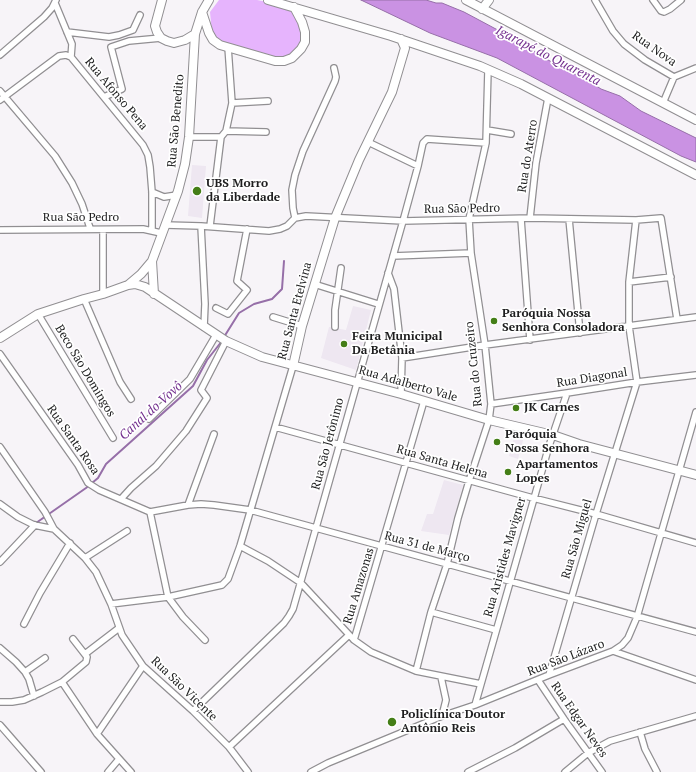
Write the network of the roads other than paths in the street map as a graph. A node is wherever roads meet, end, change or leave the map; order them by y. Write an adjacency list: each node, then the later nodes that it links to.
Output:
1 (162, 0): 16 (street)
2 (268, 0): 10 (street)
3 (466, 0): 11 (street)
4 (489, 0): 11 (street)
5 (595, 0): 24 (street, Rua Nova)
6 (653, 0): 7 (street)
7 (681, 0)
8 (55, 2): 14 (street); 19 (street)
9 (208, 2): 12 (street, Rua São Benedito)
10 (294, 7): 17 (street); 18 (street)
11 (482, 9): 32 (street)
12 (202, 12): 15 (street, Rua São Benedito); 18 (street)
13 (140, 15): 14 (street)
14 (67, 32): 20 (street)
15 (195, 34): 16 (street); 38 (street, Rua São Benedito)
16 (161, 38): 27 (street)
17 (400, 39): 23 (street); 40 (street, Rua Santa Etelvina)
18 (228, 47): 31 (street)
19 (0, 55)
20 (71, 57): 26 (street, Rua Afonso Pena); 27 (street, Rua Afonso Pena)
21 (334, 68): 46 (street)
22 (696, 68): 24 (street, Rua Nova)
23 (488, 70): 28 (street); 34 (street, Rua do Cruzeiro)
24 (674, 77): 32 (street)
25 (0, 91): 26 (street)
26 (5, 96): 29 (street, Rua Afonso Pena); 57 (street)
27 (104, 97): 44 (street, Rua Afonso Pena)
28 (548, 98): 43 (street); 48 (street, Rua do Aterro)
29 (0, 100)
30 (268, 102): 31 (street)
31 (232, 103): 35 (street)
32 (663, 103): 33 (street)
33 (696, 120)
34 (488, 130): 37 (street); 41 (street, Rua do Cruzeiro)
35 (226, 131): 36 (street); 39 (street)
36 (266, 132)
37 (511, 134)
38 (189, 137): 39 (street); 45 (street, Rua São Benedito)
39 (221, 137): 56 (street)
40 (368, 142): 42 (street); 47 (street, Rua Santa Etelvina)
41 (486, 143): 42 (street, Rua São Jerônimo); 49 (street, Rua do Cruzeiro)
42 (418, 166): 53 (street, Rua São Jerônimo)
43 (696, 175)
44 (152, 192): 45 (street); 61 (street, Rua Afonso Pena)
45 (177, 195): 54 (street, Rua São Benedito)
46 (295, 218): 47 (street, Rua São Pedro); 58 (street)
47 (335, 218): 53 (street, Rua São Pedro); 70 (street, Rua Santa Etelvina)
48 (530, 218): 50 (street, Rua São Pedro); 51 (street, Rua São Pedro)
49 (469, 219): 50 (street, Rua São Pedro); 53 (street, Rua São Pedro); 63 (street, Rua do Cruzeiro)
50 (521, 219): 89 (street)
51 (569, 219): 52 (street, Rua São Pedro); 86 (street)
52 (636, 220): 68 (street, Rua São Pedro); 69 (street, Rua São Miguel)
53 (403, 221): 64 (street, Rua São Jerônimo)
54 (165, 225): 55 (street); 62 (street, Rua São Benedito)
55 (201, 226): 56 (street); 84 (street)
56 (210, 226): 58 (street)
57 (90, 228): 59 (street, Rua São Pedro); 60 (street, Rua São Pedro)
58 (247, 229): 77 (street)
59 (0, 230)
60 (103, 230): 61 (street, Rua São Pedro); 73 (street)
61 (152, 230): 62 (street, Rua São Pedro)
62 (162, 234): 65 (street, Rua São Benedito)
63 (471, 252): 64 (street); 90 (street, Rua do Cruzeiro)
64 (393, 256): 67 (street, Rua São Jerônimo)
65 (152, 261): 71 (street, Rua São Benedito); 74 (street, Rua São Benedito)
66 (341, 268): 72 (street)
67 (388, 273): 76 (street, Rua São Jerônimo); 92 (street)
68 (671, 277): 69 (street); 81 (street, Rua São Pedro)
69 (629, 282): 83 (street, Rua São Miguel)
70 (314, 284): 72 (street); 82 (street, Rua Santa Etelvina)
71 (128, 285): 73 (street, Rua São Benedito); 74 (street, Rua Adalberto Vale)
72 (337, 292): 76 (street); 85 (street)
73 (103, 294): 75 (street, Rua São Benedito)
74 (154, 294): 84 (street, Rua Adalberto Vale)
75 (84, 299): 78 (street, Rua São Benedito); 99 (street)
76 (378, 304): 95 (street, Rua São Jerônimo)
77 (216, 308)
78 (38, 314): 87 (street, Rua São Benedito); 108 (street, Beco São Domingos)
79 (273, 317): 82 (street)
80 (696, 317): 81 (street)
81 (677, 319): 83 (street)
82 (302, 326): 93 (street, Rua Santa Etelvina)
83 (629, 326): 86 (street); 96 (street, Rua São Miguel)
84 (204, 327): 88 (street, Rua Adalberto Vale)
85 (335, 327)
86 (580, 333): 89 (street)
87 (0, 338)
88 (222, 338): 93 (street, Rua Adalberto Vale); 103 (street); 117 (street)
89 (530, 340): 90 (street)
90 (485, 345): 92 (street); 101 (street, Rua do Cruzeiro)
91 (0, 354): 117 (street, Rua Santa Rosa)
92 (402, 358): 98 (street)
93 (293, 366): 95 (street, Rua Adalberto Vale); 105 (street, Rua Santa Etelvina)
94 (696, 375): 96 (street, Rua Diagonal)
95 (357, 382): 98 (street, Rua Adalberto Vale); 109 (street, Rua São Jerônimo)
96 (637, 382): 97 (street, Rua Diagonal); 111 (street, Rua São Miguel)
97 (566, 393): 101 (street, Rua Diagonal); 107 (street, Rua Aristides Mavigner)
98 (401, 394): 100 (street, Rua Adalberto Vale)
99 (131, 399)
100 (424, 401): 104 (street, Rua Adalberto Vale); 112 (street, Rua Amazonas)
101 (491, 404): 104 (street, Rua do Cruzeiro)
102 (696, 412): 113 (street, Rua São Lázaro)
103 (149, 419)
104 (489, 420): 107 (street, Rua Adalberto Vale); 115 (street, Rua do Cruzeiro)
105 (275, 427): 109 (street, Rua Santa Helena); 120 (street, Rua Santa Etelvina)
106 (214, 434): 119 (street)
107 (553, 435): 111 (street, Rua Adalberto Vale); 116 (street, Rua Aristides Mavigner)
108 (113, 438)
109 (340, 446): 112 (street, Rua Santa Helena); 124 (street, Rua São Jerônimo)
110 (0, 447): 125 (street)
111 (614, 453): 113 (street, Rua Adalberto Vale); 122 (street, Rua São Miguel)
112 (405, 463): 115 (street, Rua Santa Helena); 131 (street, Rua Amazonas)
113 (680, 471): 114 (street, Rua Adalberto Vale); 127 (street, Rua São Lázaro)
114 (696, 475)
115 (469, 481): 116 (street, Rua Santa Helena); 134 (street, Rua do Cruzeiro)
116 (533, 498): 122 (street, Rua Santa Helena); 135 (street, Rua Aristides Mavigner)
117 (121, 499): 121 (street, Rua Santa Rosa)
118 (0, 504): 123 (street, Rua São Vicente)
119 (188, 505): 120 (street, Rua 31 de Março); 121 (street, Rua 31 de Março)
120 (250, 510): 124 (street, Rua 31 de Março); 130 (street, Rua Santa Etelvina)
121 (150, 512): 137 (street)
122 (596, 514): 127 (street, Rua Santa Helena); 138 (street, Rua São Miguel)
123 (34, 525): 125 (street, Rua São Vicente); 133 (street)
124 (316, 528): 131 (street, Rua 31 de Março); 136 (street, Rua São Jerônimo)
125 (54, 529): 128 (street, Rua São Vicente)
126 (127, 531): 132 (street)
127 (661, 533): 129 (street, Rua Santa Helena); 141 (street, Rua São Lázaro)
128 (70, 543): 132 (street, Rua São Vicente); 142 (street)
129 (696, 543)
130 (240, 546): 136 (street); 137 (street, Rua Santa Etelvina)
131 (382, 547): 134 (street, Rua 31 de Março); 149 (street, Rua Amazonas)
132 (85, 558): 139 (street, Rua São Vicente)
133 (0, 562)
134 (447, 564): 135 (street, Rua 31 de Março); 140 (street, Rua do Cruzeiro)
135 (510, 581): 138 (street, Rua 31 de Março); 144 (street, Rua Aristides Mavigner)
136 (301, 583): 146 (street); 166 (street, Rua São Jerônimo)
137 (168, 598): 139 (street); 148 (street)
138 (572, 598): 141 (street, Rua 31 de Março); 157 (street, Rua São Miguel)
139 (111, 604): 143 (street, Rua São Vicente)
140 (432, 612): 144 (street); 155 (street, Rua do Cruzeiro)
141 (637, 617): 145 (street, Rua 31 de Março); 151 (street, Rua São Lázaro)
142 (24, 624)
143 (119, 628): 152 (street); 154 (street, Rua São Vicente)
144 (496, 630): 162 (street, Rua Aristides Mavigner)
145 (696, 632)
146 (349, 635): 149 (street); 173 (street, Rua Amazonas)
147 (73, 639): 152 (street)
148 (205, 640)
149 (354, 640): 155 (street)
150 (0, 648): 156 (street)
151 (613, 651): 157 (street, Rua São Lázaro); 160 (street)
152 (85, 654): 161 (street)
153 (44, 658): 156 (street)
154 (143, 666): 166 (street, Rua São Vicente); 172 (street)
155 (416, 671): 158 (street)
156 (25, 672): 163 (street)
157 (549, 675): 159 (street, Rua São Lázaro)
158 (441, 677): 162 (street); 167 (street)
159 (538, 680): 165 (street, Rua São Lázaro); 169 (street, Rua Edgar Neves)
160 (696, 680)
161 (62, 682): 163 (street); 172 (street)
162 (481, 684): 165 (street, Rua Aristides Mavigner)
163 (34, 696): 164 (street)
164 (0, 702)
165 (475, 705): 167 (street, Rua São Lázaro)
166 (193, 711): 173 (street, Rua São Vicente)
167 (442, 716): 180 (street, Rua São Lázaro)
168 (696, 716): 171 (street)
169 (564, 719): 174 (street, Rua Edgar Neves); 181 (street)
170 (0, 725): 176 (street)
171 (640, 732): 174 (street); 184 (street)
172 (97, 734): 175 (street)
173 (229, 747): 179 (street, Rua São Vicente)
174 (588, 753): 182 (street); 183 (street, Rua Edgar Neves)
175 (119, 759): 177 (street); 178 (street)
176 (41, 772)
177 (108, 772)
178 (131, 772)
179 (248, 772)
180 (311, 772)
181 (468, 772)
182 (565, 772)
183 (602, 772)
184 (657, 772)

